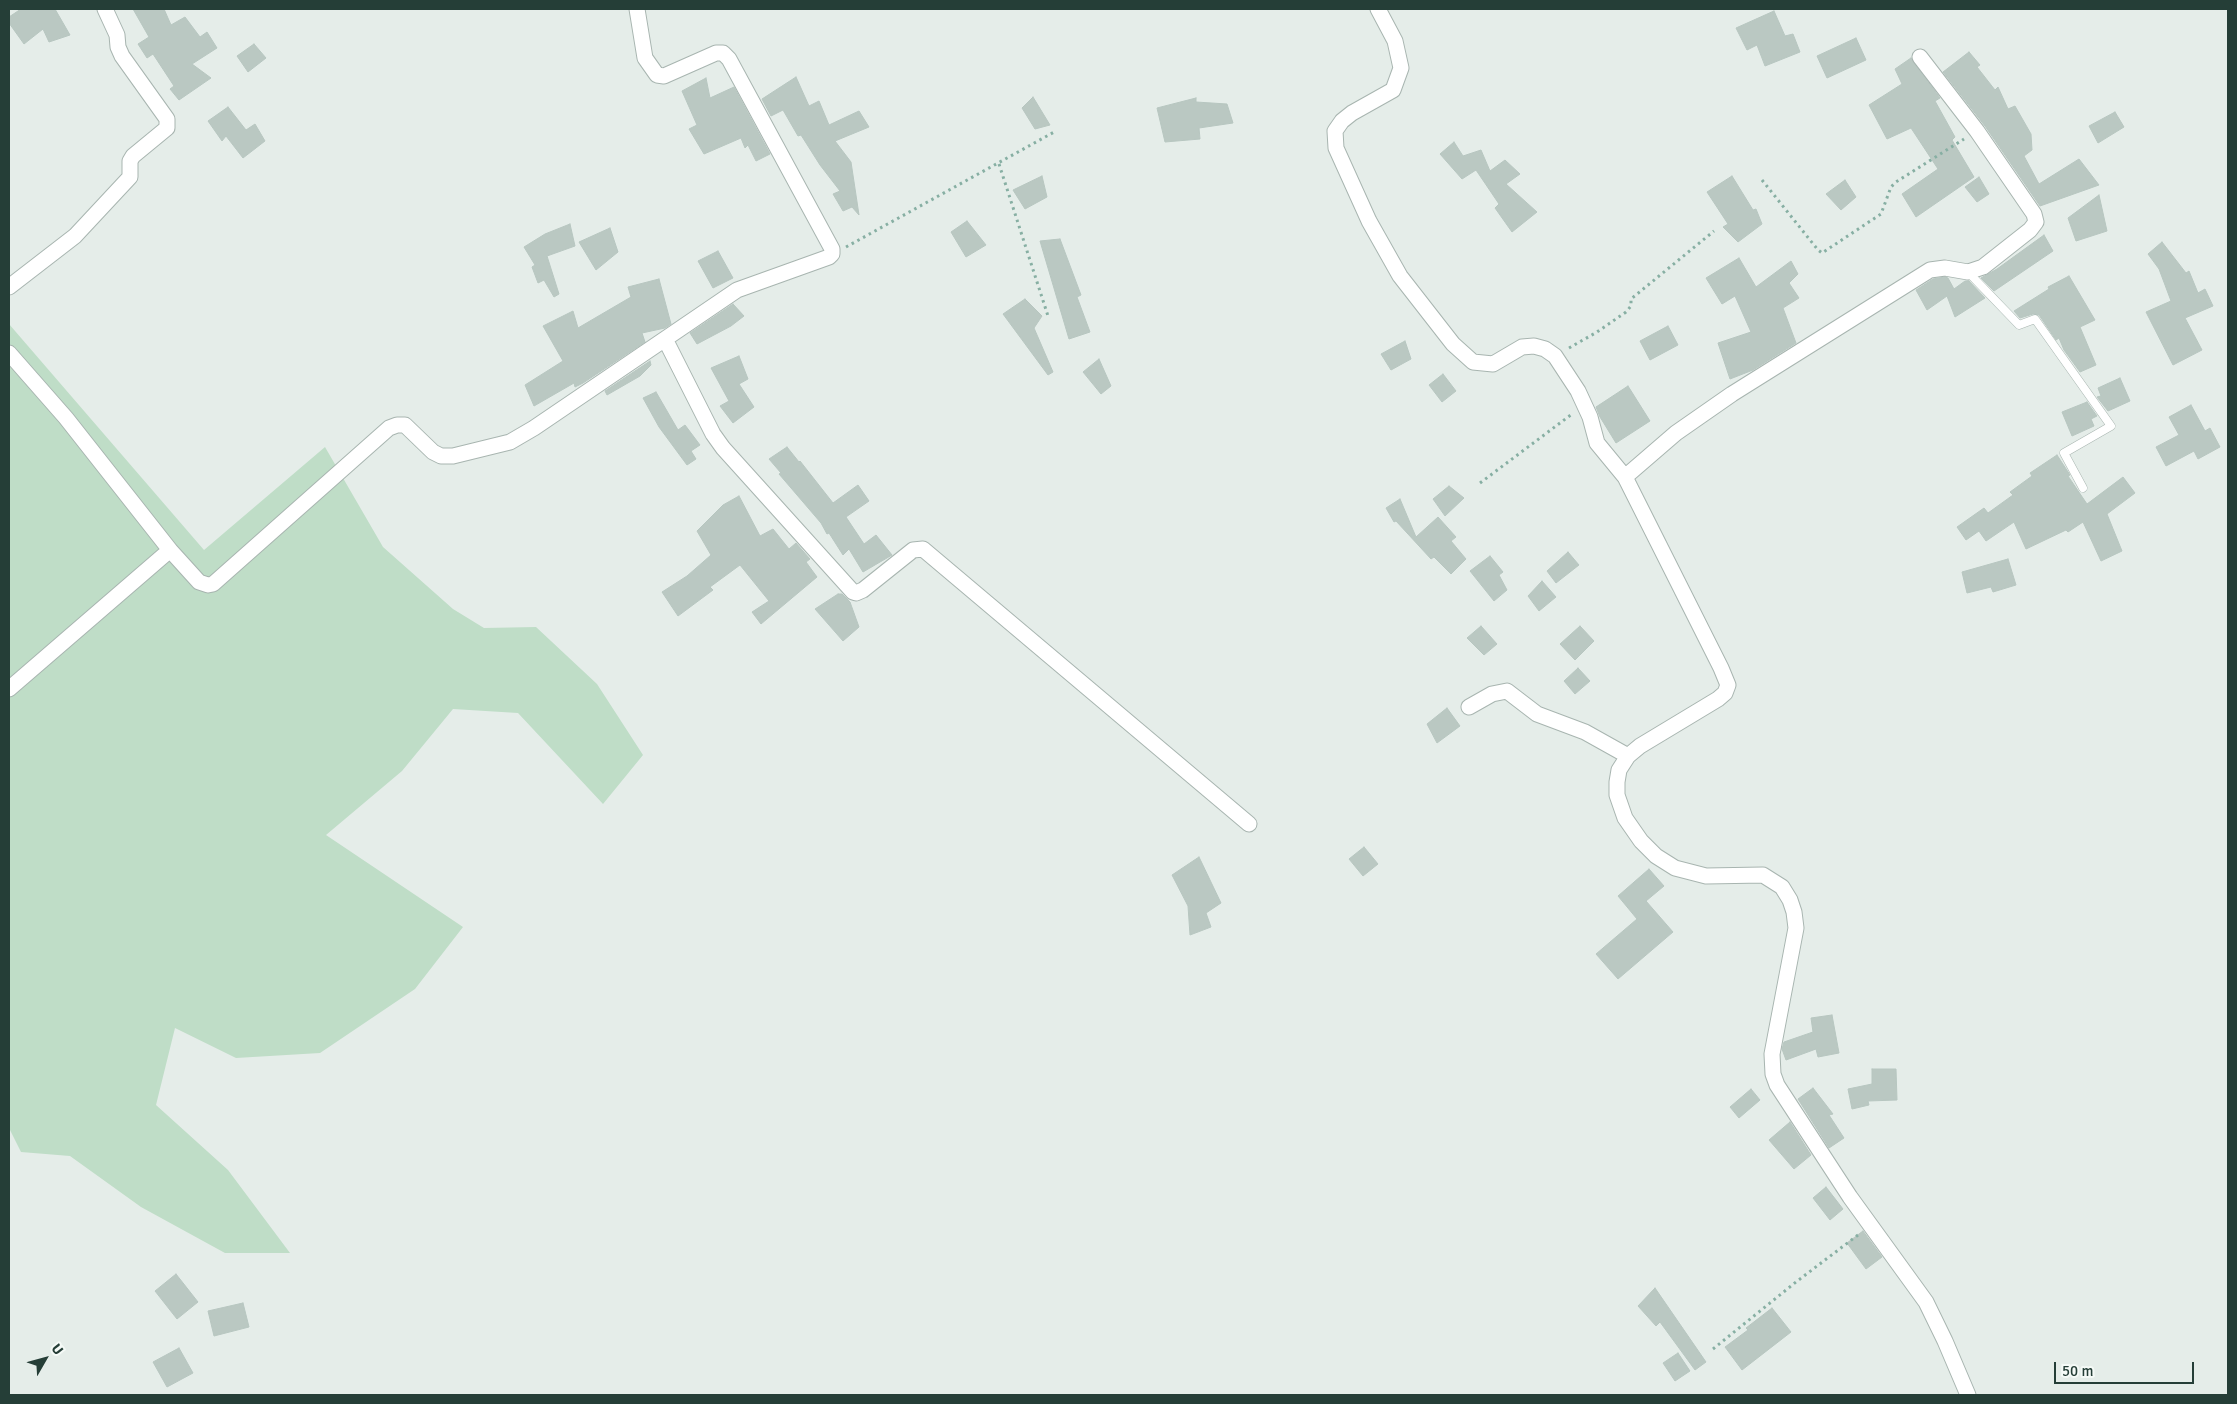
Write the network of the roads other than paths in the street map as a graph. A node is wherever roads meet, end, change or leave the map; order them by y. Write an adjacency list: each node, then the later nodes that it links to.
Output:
1 (105, 9): 6 (street)
2 (637, 9): 7 (street)
3 (1378, 9): 9 (street)
4 (1920, 57): 5 (street)
5 (1968, 272): 9 (street); 10 (lane)
6 (9, 287)
7 (665, 339): 11 (street); 15 (street)
8 (9, 353): 11 (street)
9 (1625, 477): 14 (street)
10 (2083, 488)
11 (170, 550): 12 (street)
12 (9, 689)
13 (1469, 707): 14 (street)
14 (1628, 756): 16 (street)
15 (1249, 824)
16 (1968, 1395)

